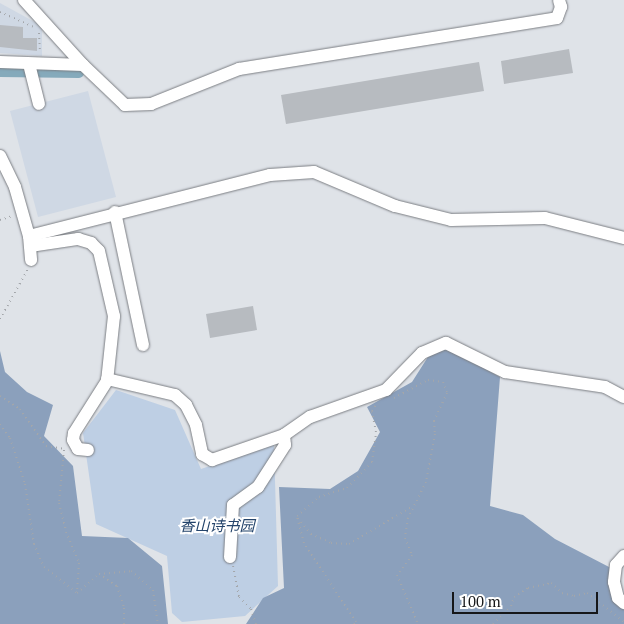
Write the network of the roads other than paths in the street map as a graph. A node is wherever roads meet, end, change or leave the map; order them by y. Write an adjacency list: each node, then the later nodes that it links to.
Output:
1 (24, 0): 4 (street)
2 (559, 0): 4 (street)
3 (0, 62): 5 (street)
4 (84, 65): 5 (street)
5 (30, 70): 6 (street)
6 (39, 104)
7 (0, 156): 10 (street)
8 (115, 212): 9 (street); 10 (street); 12 (street)
9 (624, 238)
10 (29, 241): 11 (street); 13 (street)
11 (31, 260)
12 (143, 345)
13 (108, 379): 15 (street); 16 (street)
14 (624, 397): 15 (street)
15 (284, 435): 18 (street)
16 (88, 450)
17 (624, 556): 19 (street)
18 (230, 557)
19 (624, 603)

